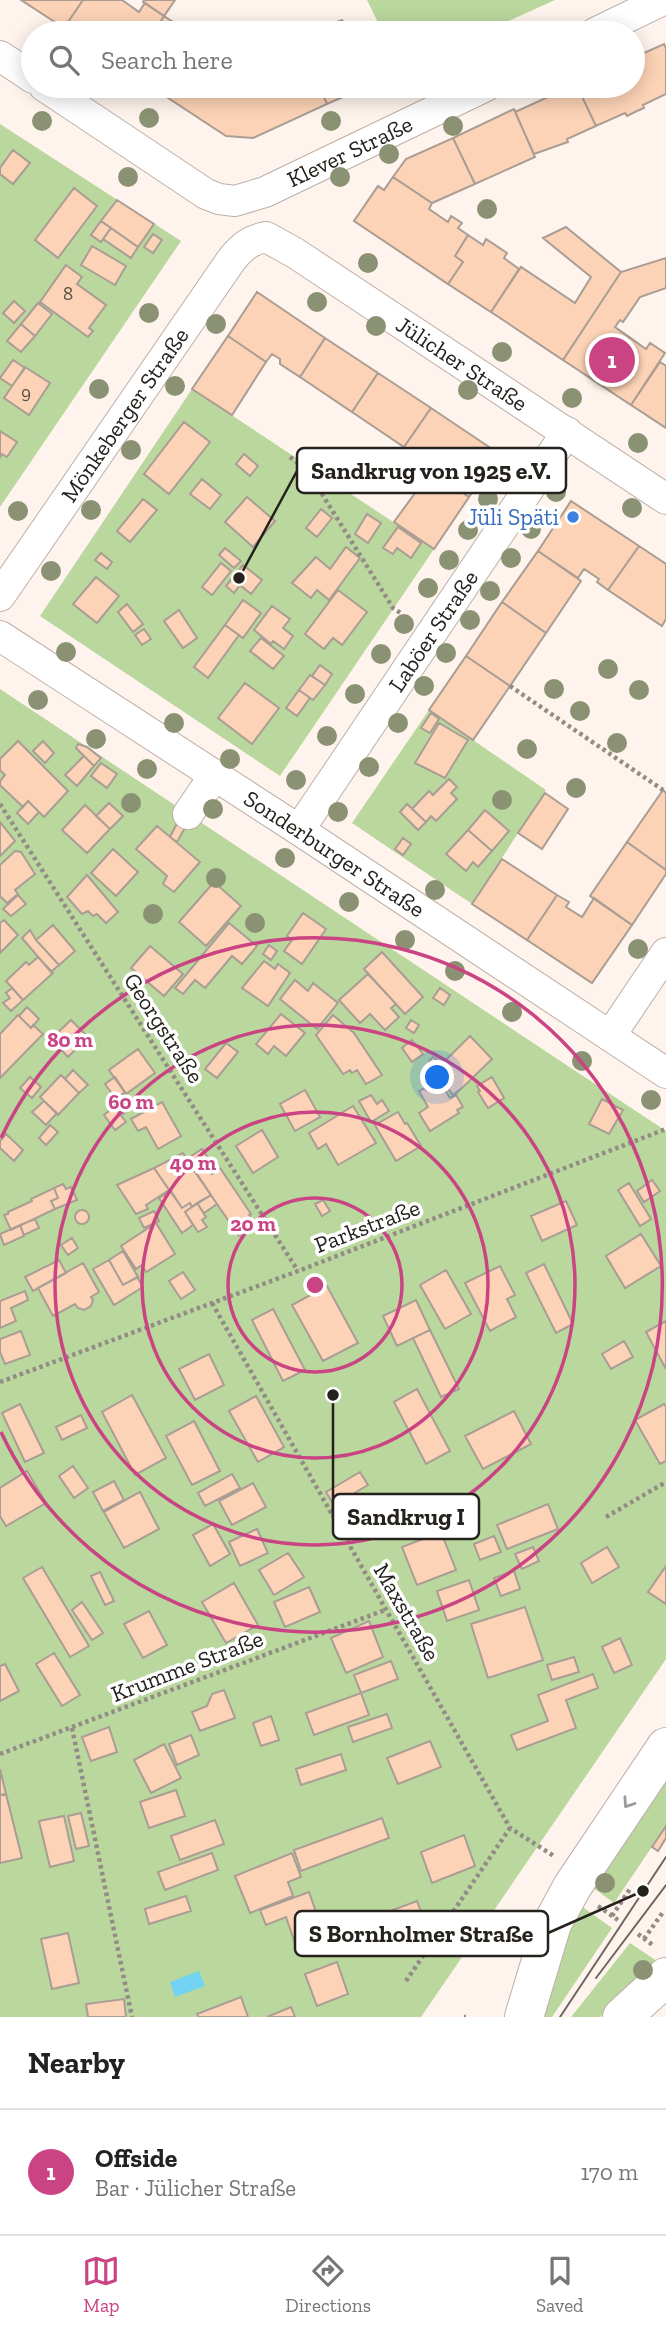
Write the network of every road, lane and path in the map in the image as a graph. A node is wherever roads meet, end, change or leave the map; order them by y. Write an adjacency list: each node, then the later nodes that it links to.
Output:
1 (663, 0): 2 (street)
2 (620, 21)
3 (0, 56): 4 (street)
4 (21, 70)
5 (62, 98): 6 (street, Klever Straße)
6 (461, 98)
7 (254, 239): 8 (street, Jülicher Straße); 11 (street, Mönkeberger Straße)
8 (567, 432): 10 (street, Jülicher Straße); 19 (street, Laböer Straße)
9 (290, 457): 12 (path)
10 (666, 499)
11 (0, 596)
12 (402, 614)
13 (0, 636): 15 (street, Sonderburger Straße)
14 (510, 686): 16 (path)
15 (214, 776): 18 (street); 19 (street, Sonderburger Straße)
16 (663, 790)
17 (0, 804): 24 (path, Georgstraße)
18 (188, 814)
19 (299, 830): 21 (street, Sonderburger Straße)
20 (666, 953): 21 (street)
21 (610, 1036): 22 (street, Sonderburger Straße)
22 (666, 1073)
23 (666, 1129): 24 (path, Parkstraße)
24 (298, 1270): 25 (path, Parkstraße)
25 (212, 1303): 26 (path, Parkstraße); 29 (path, Maxstraße)
26 (0, 1382)
27 (666, 1482): 28 (path)
28 (606, 1517)
29 (386, 1610): 30 (path, Krumme Straße); 33 (path, Maxstraße)
30 (72, 1728): 32 (path, Krumme Straße); 41 (path)
31 (666, 1747): 42 (main road, one-way to 42)
32 (0, 1754)
33 (512, 1829): 34 (path); 40 (path)
34 (554, 1856)
35 (630, 1889): 37 (path)
36 (663, 1912): 38 (path)
37 (612, 1916)
38 (644, 1939)
39 (666, 1977): 43 (main road)
40 (407, 1981)
41 (132, 2017)
42 (524, 2017)
43 (622, 2017)

